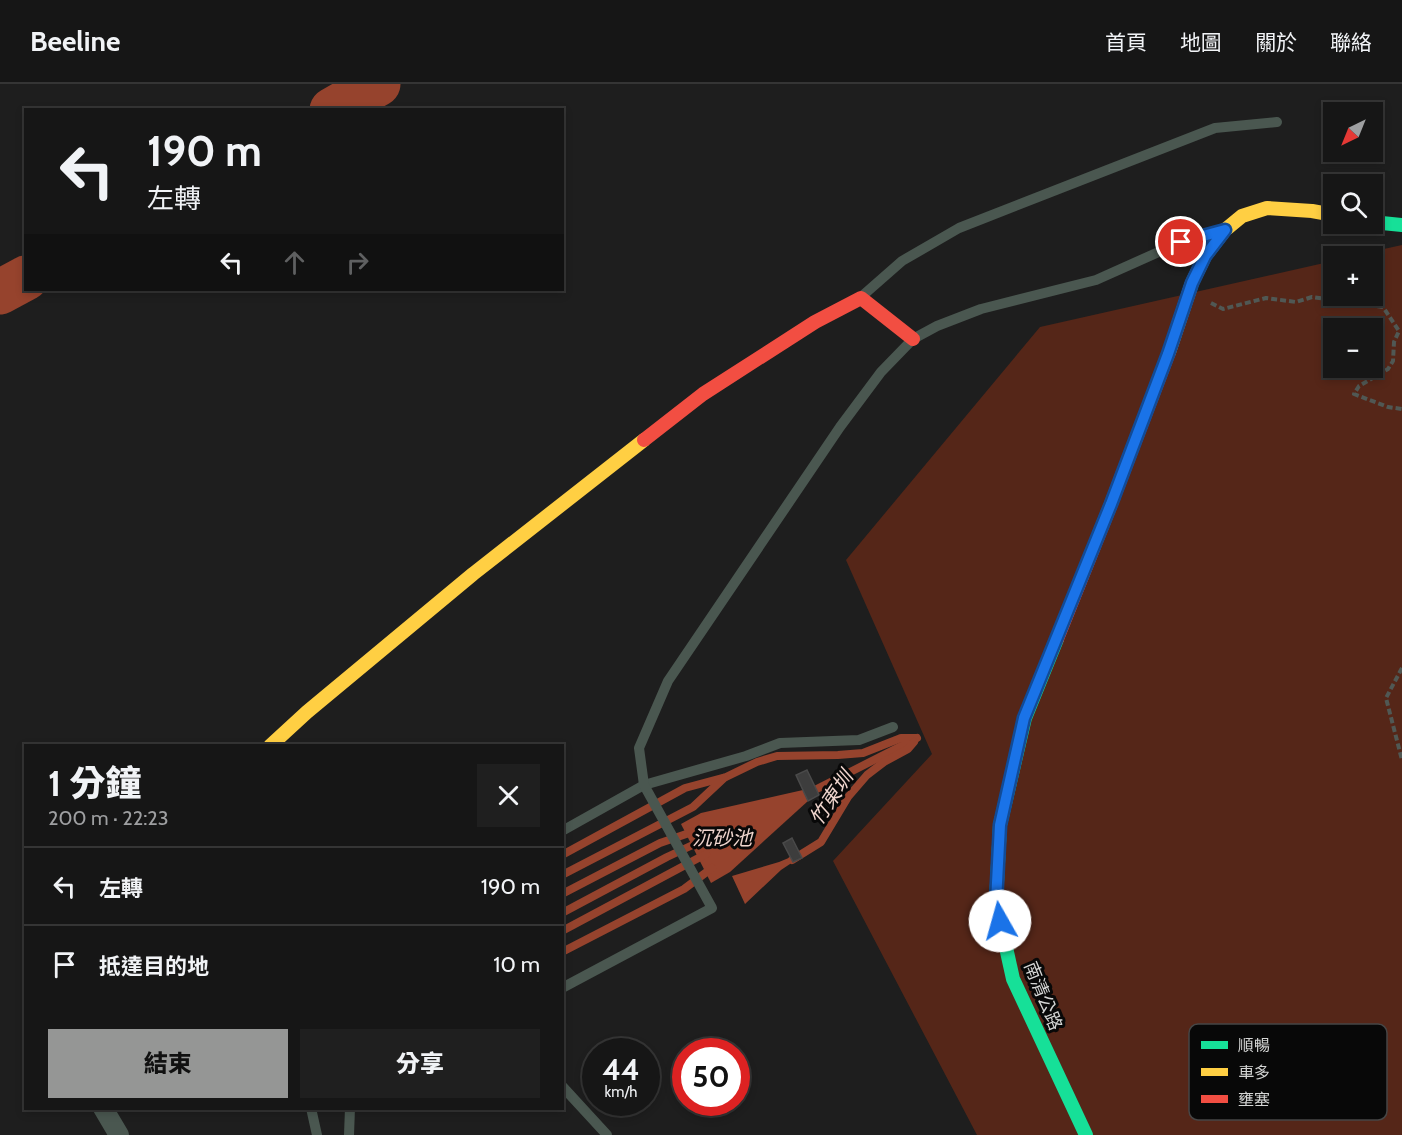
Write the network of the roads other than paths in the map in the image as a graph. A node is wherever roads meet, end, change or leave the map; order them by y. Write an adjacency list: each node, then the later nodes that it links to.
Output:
1 (1277, 122): 6 (lane)
2 (1323, 213): 5 (main road, 南清公路)
3 (1383, 223): 4 (main road)
4 (1402, 225)
5 (1225, 230): 7 (lane); 21 (main road, 南清公路)
6 (861, 298): 7 (main road); 9 (main road)
7 (913, 339): 10 (lane)
8 (892, 727): 10 (lane)
9 (272, 744)
10 (644, 785): 11 (lane); 12 (lane)
11 (564, 830)
12 (564, 987)
13 (564, 1088): 20 (lane)
14 (104, 1110): 17 (street)
15 (311, 1110): 18 (lane)
16 (350, 1110): 19 (lane)
17 (119, 1135)
18 (317, 1135)
19 (349, 1135)
20 (607, 1135)
21 (1086, 1135)

